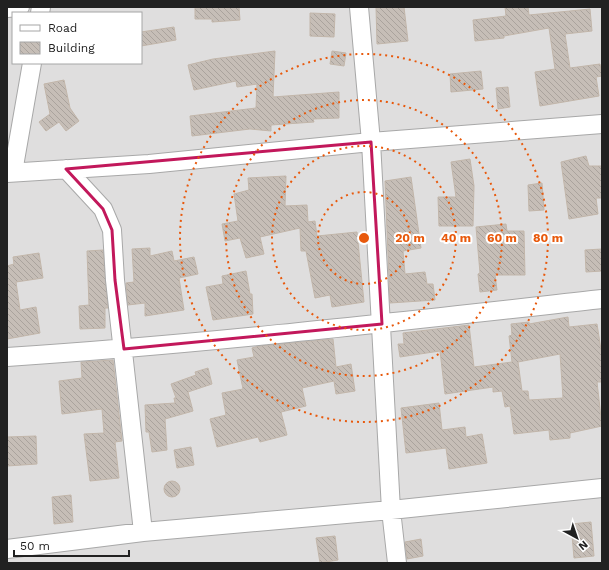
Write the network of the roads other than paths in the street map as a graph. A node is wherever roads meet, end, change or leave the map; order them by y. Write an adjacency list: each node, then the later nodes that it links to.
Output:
1 (20, 7): 3 (street)
2 (359, 7): 6 (street)
3 (7, 8)
4 (32, 64): 8 (street)
5 (602, 124): 6 (street)
6 (371, 142): 7 (street); 10 (street)
7 (66, 169): 8 (street); 11 (street)
8 (10, 173)
9 (602, 299): 10 (street)
10 (382, 324): 11 (street); 14 (street)
11 (124, 349): 12 (street); 15 (street)
12 (7, 357)
13 (602, 488): 14 (street)
14 (391, 510): 15 (street); 17 (street)
15 (143, 532): 16 (street)
16 (7, 549)
17 (397, 563)

